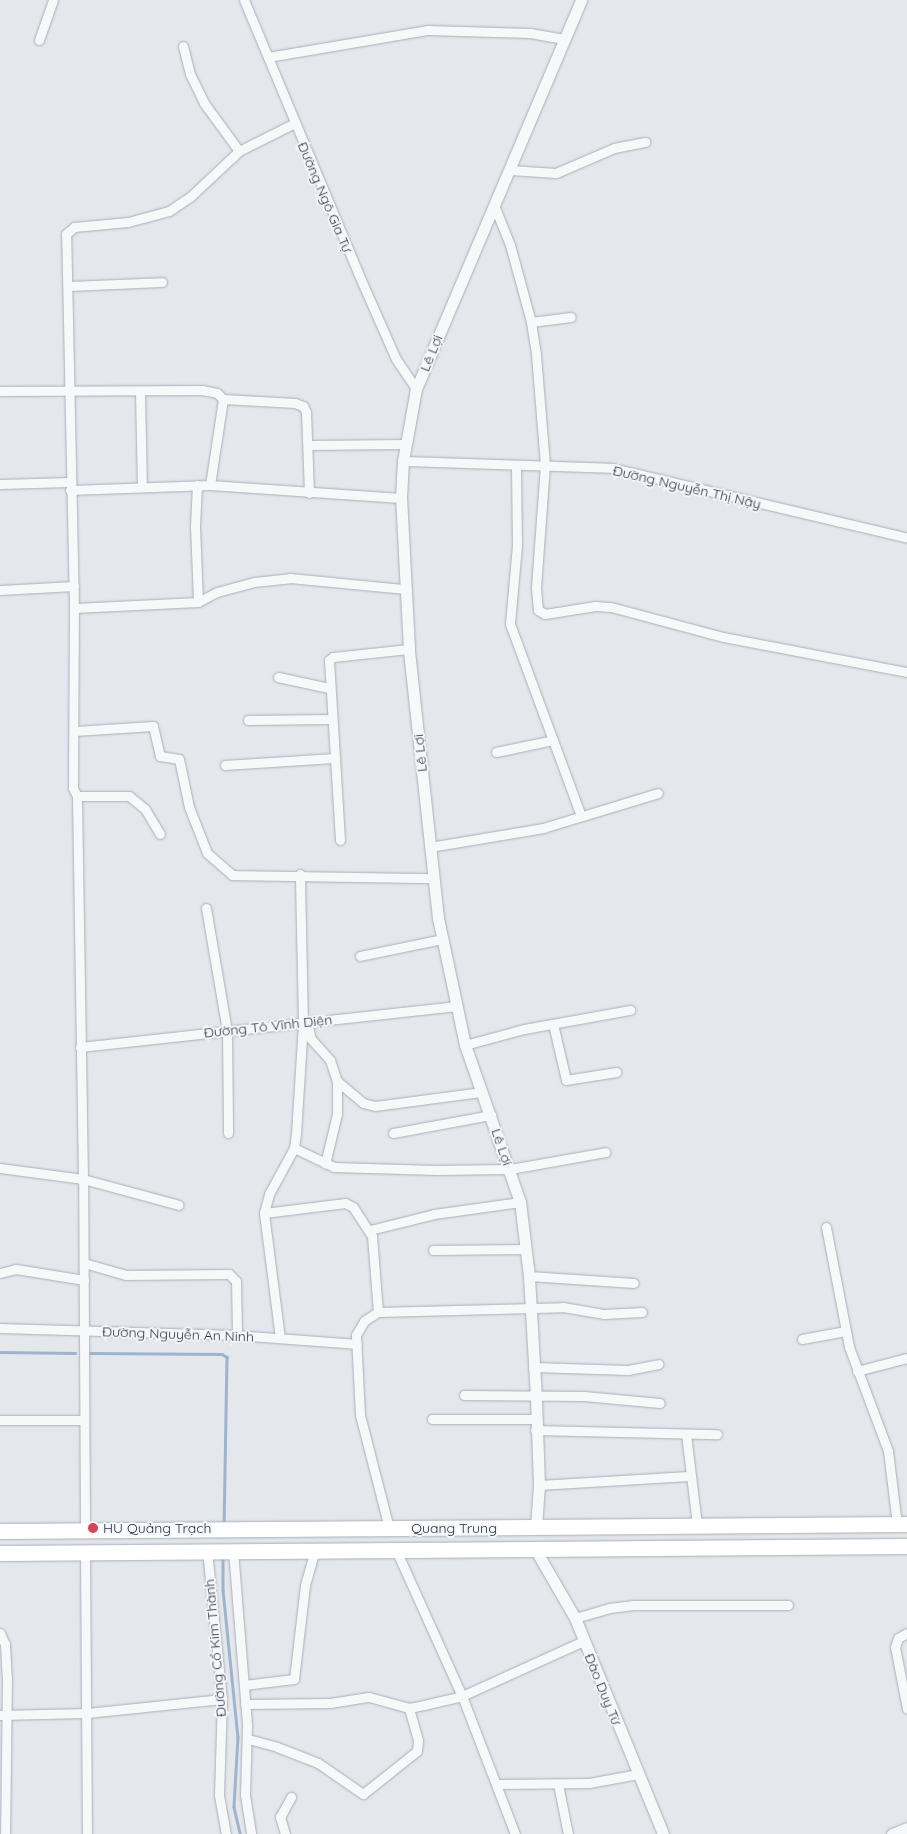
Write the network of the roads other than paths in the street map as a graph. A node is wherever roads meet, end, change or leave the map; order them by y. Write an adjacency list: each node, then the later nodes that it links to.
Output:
1 (53, 0): 5 (street)
2 (244, 0): 7 (street, Đường Ngô Gia Tự)
3 (581, 0): 4 (street, Lê Lợi)
4 (565, 39): 7 (street); 11 (street, Lê Lợi)
5 (39, 40)
6 (183, 46): 10 (street)
7 (268, 57): 8 (street, Đường Ngô Gia Tự)
8 (295, 124): 10 (street); 18 (street, Đường Ngô Gia Tự)
9 (645, 142): 11 (street)
10 (239, 151): 14 (street)
11 (510, 170): 12 (street, Lê Lợi)
12 (494, 205): 16 (street); 18 (street, Lê Lợi)
13 (162, 282): 14 (street)
14 (68, 286): 17 (street)
15 (571, 317): 16 (street)
16 (531, 322): 26 (street)
17 (70, 389): 19 (street); 20 (street); 30 (street)
18 (416, 389): 22 (street, Lê Lợi)
19 (0, 391)
20 (140, 393): 21 (street); 31 (street)
21 (223, 400): 23 (street); 29 (street)
22 (406, 444): 23 (street); 24 (street, Lê Lợi)
23 (308, 445): 32 (street)
24 (404, 461): 25 (street, Đường Nguyễn Thị Nậy); 33 (street, Lê Lợi)
25 (516, 466): 26 (street, Đường Nguyễn Thị Nậy); 47 (street)
26 (545, 466): 34 (street, Đường Nguyễn Thị Nậy); 41 (street)
27 (0, 484): 30 (street)
28 (197, 484): 29 (street); 31 (street); 38 (street)
29 (210, 484): 32 (street)
30 (70, 486): 31 (street); 35 (street)
31 (142, 486)
32 (309, 493): 33 (street)
33 (401, 498): 36 (street, Lê Lợi)
34 (907, 538)
35 (74, 586): 37 (street); 39 (street)
36 (405, 589): 38 (street); 40 (street, Lê Lợi)
37 (0, 590)
38 (198, 602): 39 (street)
39 (74, 608): 46 (street)
40 (409, 649): 43 (street); 56 (street, Lê Lợi)
41 (907, 672)
42 (278, 676): 43 (street)
43 (329, 688): 44 (street)
44 (332, 719): 45 (street); 49 (street)
45 (248, 720)
46 (75, 731): 52 (street); 57 (street)
47 (553, 740): 48 (street); 53 (street)
48 (496, 752)
49 (334, 758): 50 (street); 55 (street)
50 (225, 765)
51 (658, 793): 53 (street)
52 (77, 796): 54 (street); 68 (street)
53 (581, 816): 56 (street)
54 (160, 834)
55 (340, 840)
56 (430, 847): 58 (street, Lê Lợi)
57 (300, 874): 58 (street); 64 (street)
58 (432, 878): 60 (street, Lê Lợi)
59 (206, 908): 66 (street)
60 (442, 939): 61 (street); 62 (street, Lê Lợi)
61 (360, 956)
62 (455, 1006): 64 (street, Đường Tô Vĩnh Diện); 67 (street, Lê Lợi)
63 (630, 1010): 65 (street)
64 (305, 1022): 66 (street, Đường Tô Vĩnh Diện); 70 (street); 75 (street)
65 (553, 1024): 67 (street); 69 (street)
66 (227, 1030): 68 (street, Đường Tô Vĩnh Diện); 73 (street)
67 (465, 1044): 71 (street, Lê Lợi)
68 (80, 1047): 80 (street)
69 (616, 1072)
70 (337, 1081): 71 (street); 77 (street)
71 (482, 1092): 72 (street, Lê Lợi)
72 (490, 1115): 74 (street); 79 (street, Lê Lợi)
73 (228, 1133)
74 (393, 1133)
75 (294, 1148): 77 (street); 83 (street)
76 (606, 1152): 79 (street)
77 (325, 1164): 79 (street)
78 (0, 1168): 80 (street)
79 (510, 1169): 81 (street, Lê Lợi)
80 (83, 1178): 82 (street); 88 (street)
81 (520, 1202): 85 (street); 86 (street, Lê Lợi)
82 (179, 1205)
83 (264, 1213): 85 (street); 100 (street)
84 (826, 1227): 98 (street)
85 (370, 1230): 94 (street)
86 (526, 1249): 87 (street); 90 (street, Lê Lợi)
87 (433, 1250)
88 (84, 1263): 91 (street); 99 (street)
89 (0, 1273): 91 (street)
90 (529, 1276): 92 (street); 93 (street, Lê Lợi)
91 (84, 1280): 97 (street)
92 (634, 1283)
93 (531, 1308): 94 (street); 95 (street); 105 (street, Lê Lợi)
94 (378, 1312): 102 (street)
95 (642, 1312)
96 (0, 1328): 97 (street, Đường Nguyễn An Ninh)
97 (84, 1331): 99 (street, Đường Nguyễn An Ninh); 112 (street)
98 (845, 1331): 101 (street); 106 (street)
99 (237, 1335): 100 (street, Đường Nguyễn An Ninh)
100 (280, 1338): 102 (street, Đường Nguyễn An Ninh)
101 (802, 1339)
102 (357, 1344): 123 (street)
103 (907, 1358): 106 (street)
104 (658, 1364): 105 (street)
105 (534, 1367): 108 (street, Lê Lợi)
106 (857, 1371): 119 (street)
107 (464, 1395): 108 (street)
108 (536, 1398): 109 (street); 113 (street, Lê Lợi)
109 (660, 1403)
110 (432, 1419): 113 (street)
111 (0, 1420): 112 (street)
112 (84, 1420): 126 (street)
113 (535, 1424): 114 (street); 117 (street, Lê Lợi)
114 (686, 1434): 115 (street); 116 (street)
115 (717, 1434)
116 (689, 1476): 117 (street); 120 (street)
117 (539, 1485): 121 (street, Lê Lợi)
118 (814, 1523): 119 (highway, Quang Trung); 120 (highway, Quang Trung); 128 (highway)
119 (902, 1524)
120 (697, 1525): 121 (highway, Quang Trung)
121 (536, 1527): 123 (highway, Quang Trung); 130 (highway)
122 (199, 1528): 124 (highway, Quang Trung); 126 (highway, Quang Trung); 131 (highway)
123 (389, 1528): 125 (highway, Quang Trung)
124 (254, 1529): 125 (highway, Quang Trung); 134 (highway)
125 (316, 1529): 135 (highway)
126 (85, 1530): 127 (highway, Quang Trung); 136 (highway)
127 (0, 1531)
128 (813, 1545): 129 (highway, Quang Trung); 130 (highway, Quang Trung)
129 (907, 1546)
130 (535, 1549): 133 (highway, Quang Trung); 139 (street, Đào Duy Từ)
131 (203, 1550): 132 (highway, Quang Trung); 136 (highway, Quang Trung); 145 (street, Đường Cổ Kim Thành)
132 (233, 1550): 134 (highway, Quang Trung); 143 (street)
133 (396, 1550): 135 (highway, Quang Trung); 144 (street)
134 (254, 1551): 135 (highway, Quang Trung)
135 (315, 1551): 143 (street)
136 (85, 1552): 137 (highway, Quang Trung); 149 (street)
137 (0, 1553)
138 (788, 1605): 139 (street)
139 (575, 1618): 142 (street, Đào Duy Từ)
140 (0, 1633): 150 (street)
141 (907, 1633): 148 (street)
142 (583, 1641): 144 (street); 152 (street, Đào Duy Từ)
143 (244, 1685): 146 (street)
144 (462, 1696): 147 (street); 153 (street)
145 (222, 1699): 149 (street); 159 (street, Đường Cổ Kim Thành)
146 (245, 1704): 147 (street); 151 (street)
147 (409, 1708): 151 (street)
148 (907, 1709)
149 (87, 1713): 150 (street); 158 (street)
150 (3, 1715): 157 (street)
151 (248, 1739): 160 (street)
152 (638, 1774): 154 (street); 164 (street, Đào Duy Từ)
153 (497, 1784): 154 (street); 162 (street)
154 (558, 1784): 163 (street)
155 (291, 1797): 161 (street)
156 (907, 1828): 165 (street)
157 (5, 1834)
158 (87, 1834)
159 (226, 1834)
160 (251, 1834)
161 (285, 1834)
162 (515, 1834)
163 (568, 1834)
164 (663, 1834)
165 (892, 1834)

